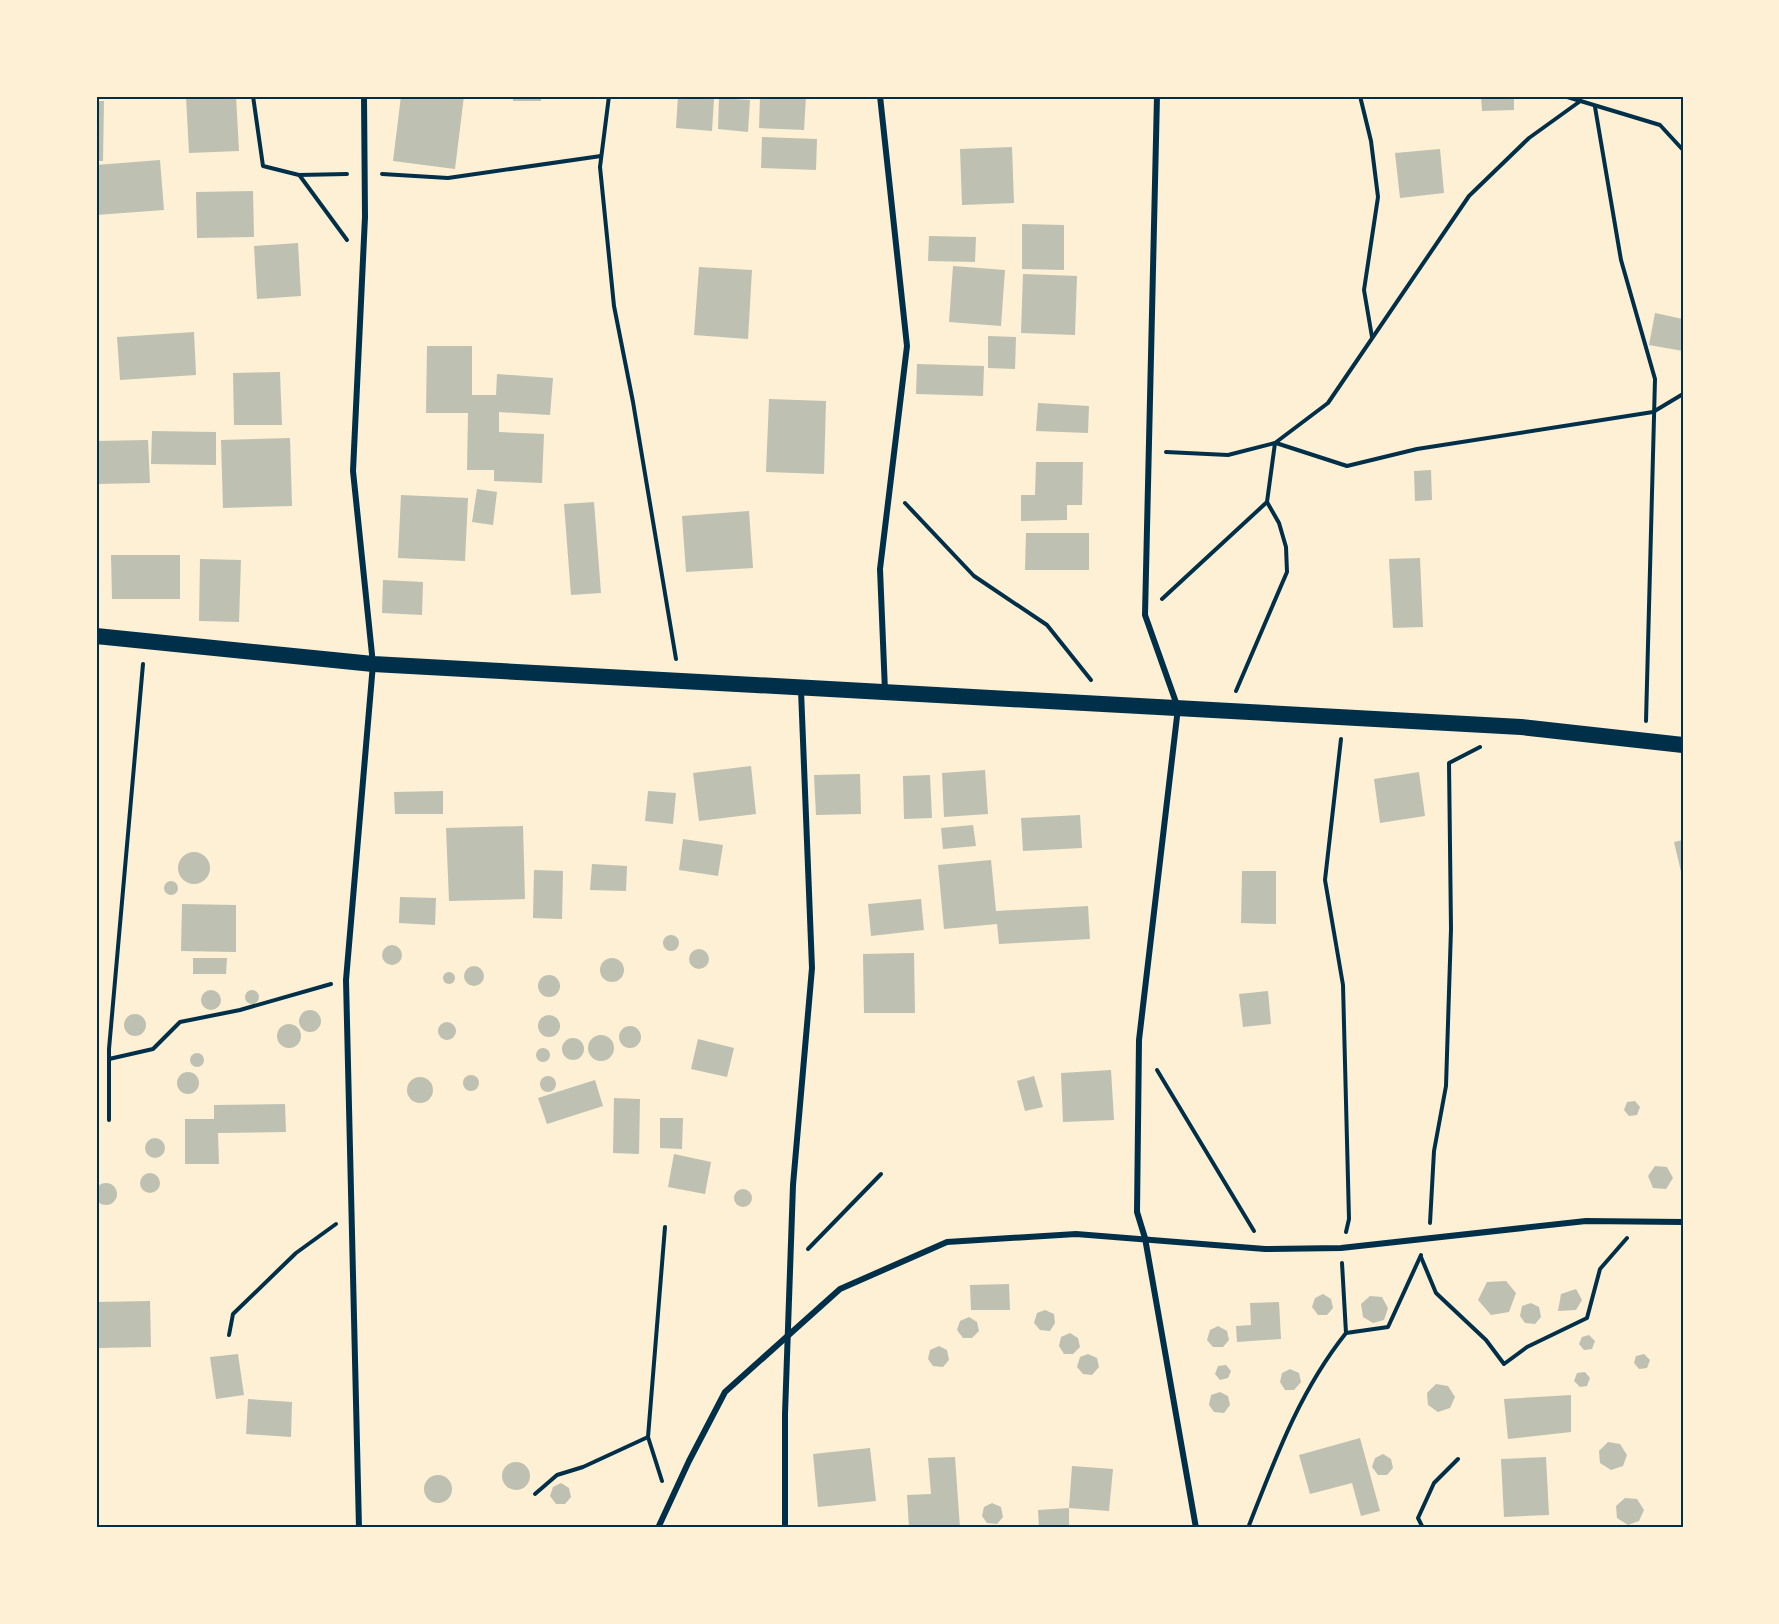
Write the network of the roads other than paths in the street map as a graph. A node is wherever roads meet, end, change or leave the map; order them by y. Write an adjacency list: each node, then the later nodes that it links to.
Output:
1 (363, 96): 5 (street)
2 (880, 96): 7 (street)
3 (1157, 96): 8 (street)
4 (96, 636): 5 (highway)
5 (373, 664): 6 (highway); 13 (street)
6 (801, 687): 7 (highway); 12 (street)
7 (885, 692): 8 (highway)
8 (1178, 708): 9 (highway); 11 (street)
9 (1683, 745)
10 (1683, 1222): 11 (street)
11 (1145, 1238): 12 (street); 16 (street)
12 (788, 1333): 14 (street); 15 (street)
13 (359, 1528)
14 (658, 1528)
15 (785, 1528)
16 (1196, 1528)

